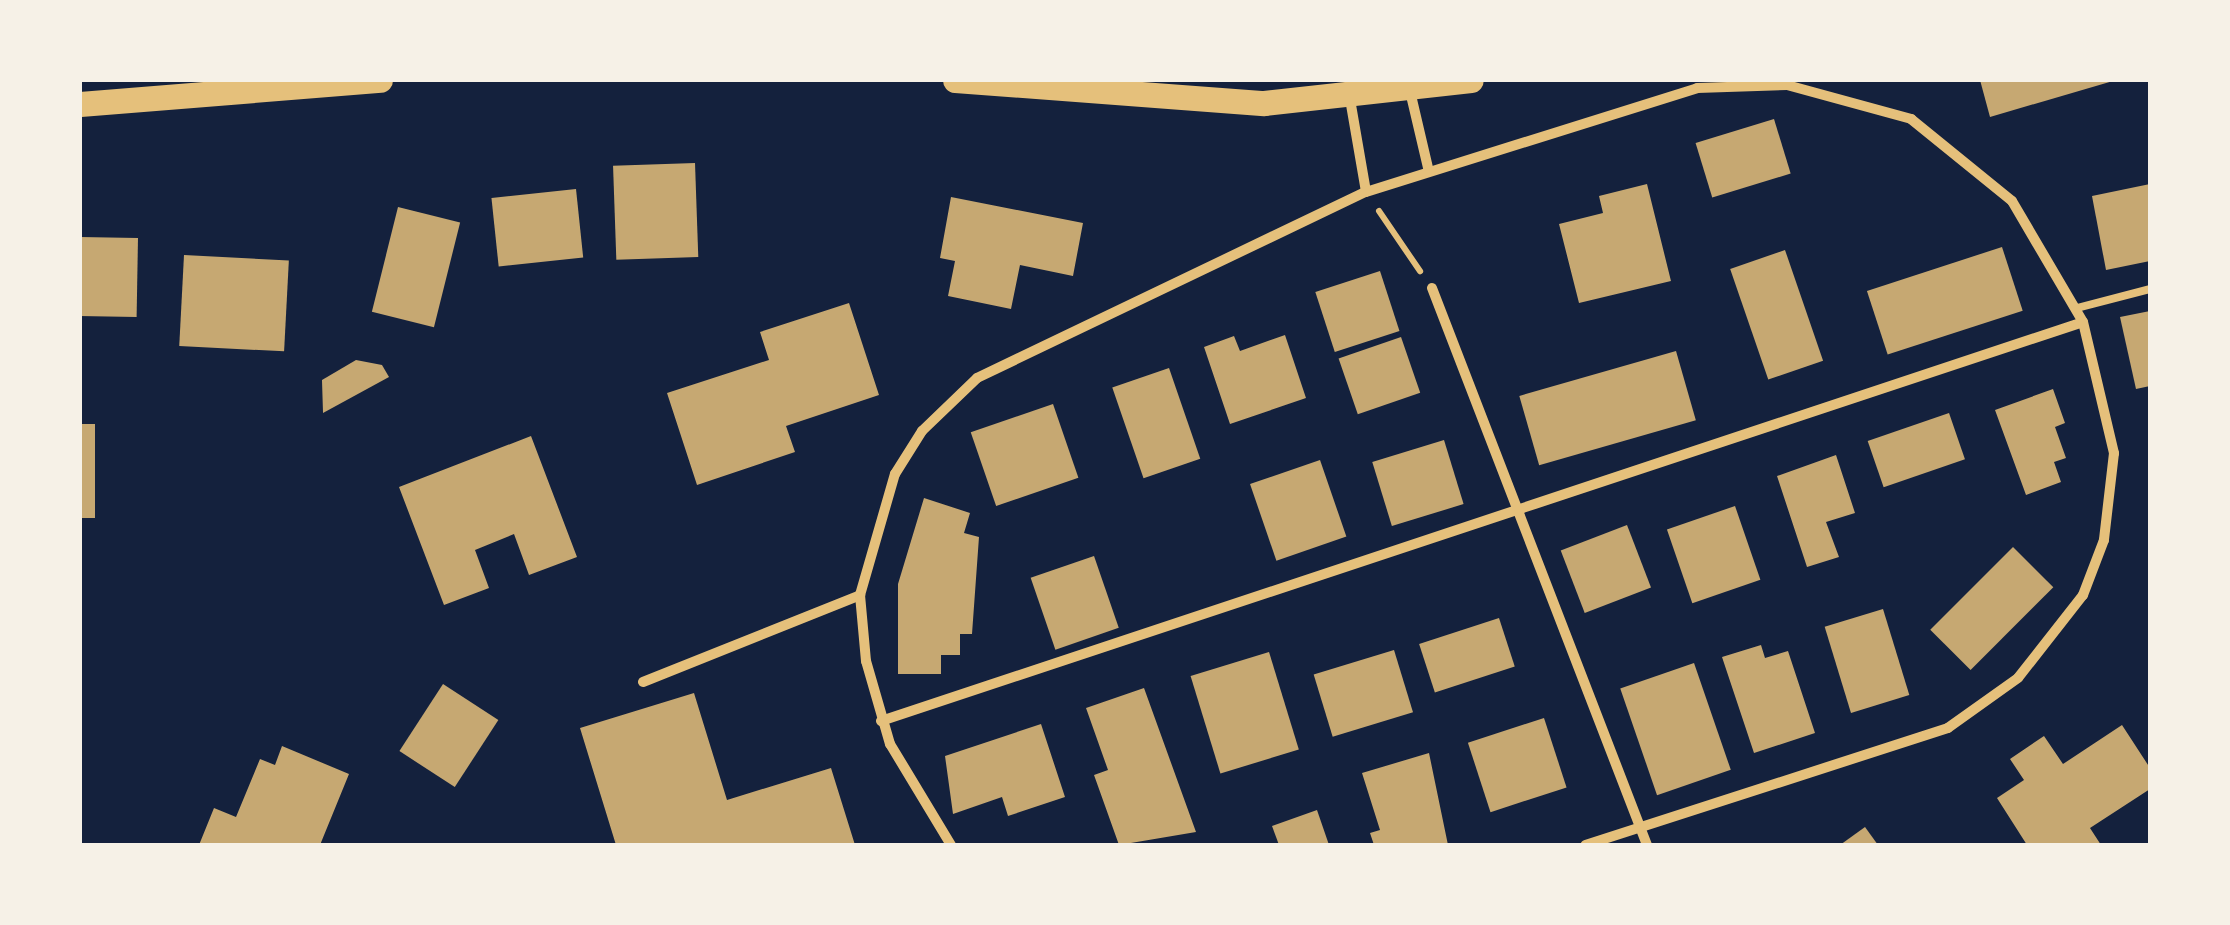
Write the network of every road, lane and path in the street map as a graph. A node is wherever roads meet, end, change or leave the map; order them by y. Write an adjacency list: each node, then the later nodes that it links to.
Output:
1 (380, 80): 6 (main road)
2 (955, 80): 5 (main road)
3 (1471, 80): 4 (main road)
4 (1410, 91): 5 (main road); 7 (street)
5 (1350, 99): 8 (street)
6 (80, 104)
7 (1428, 168): 8 (street); 11 (street)
8 (1366, 192): 9 (path); 14 (street)
9 (1432, 288): 13 (street)
10 (2150, 289): 11 (lane)
11 (2077, 308): 12 (street)
12 (2084, 322): 13 (street); 17 (street)
13 (1514, 506): 16 (street); 17 (street)
14 (860, 594): 15 (street); 16 (street)
15 (644, 682)
16 (882, 721): 18 (street)
17 (1635, 828): 19 (street); 20 (street)
18 (951, 845)
19 (1585, 845)
20 (1647, 845)

